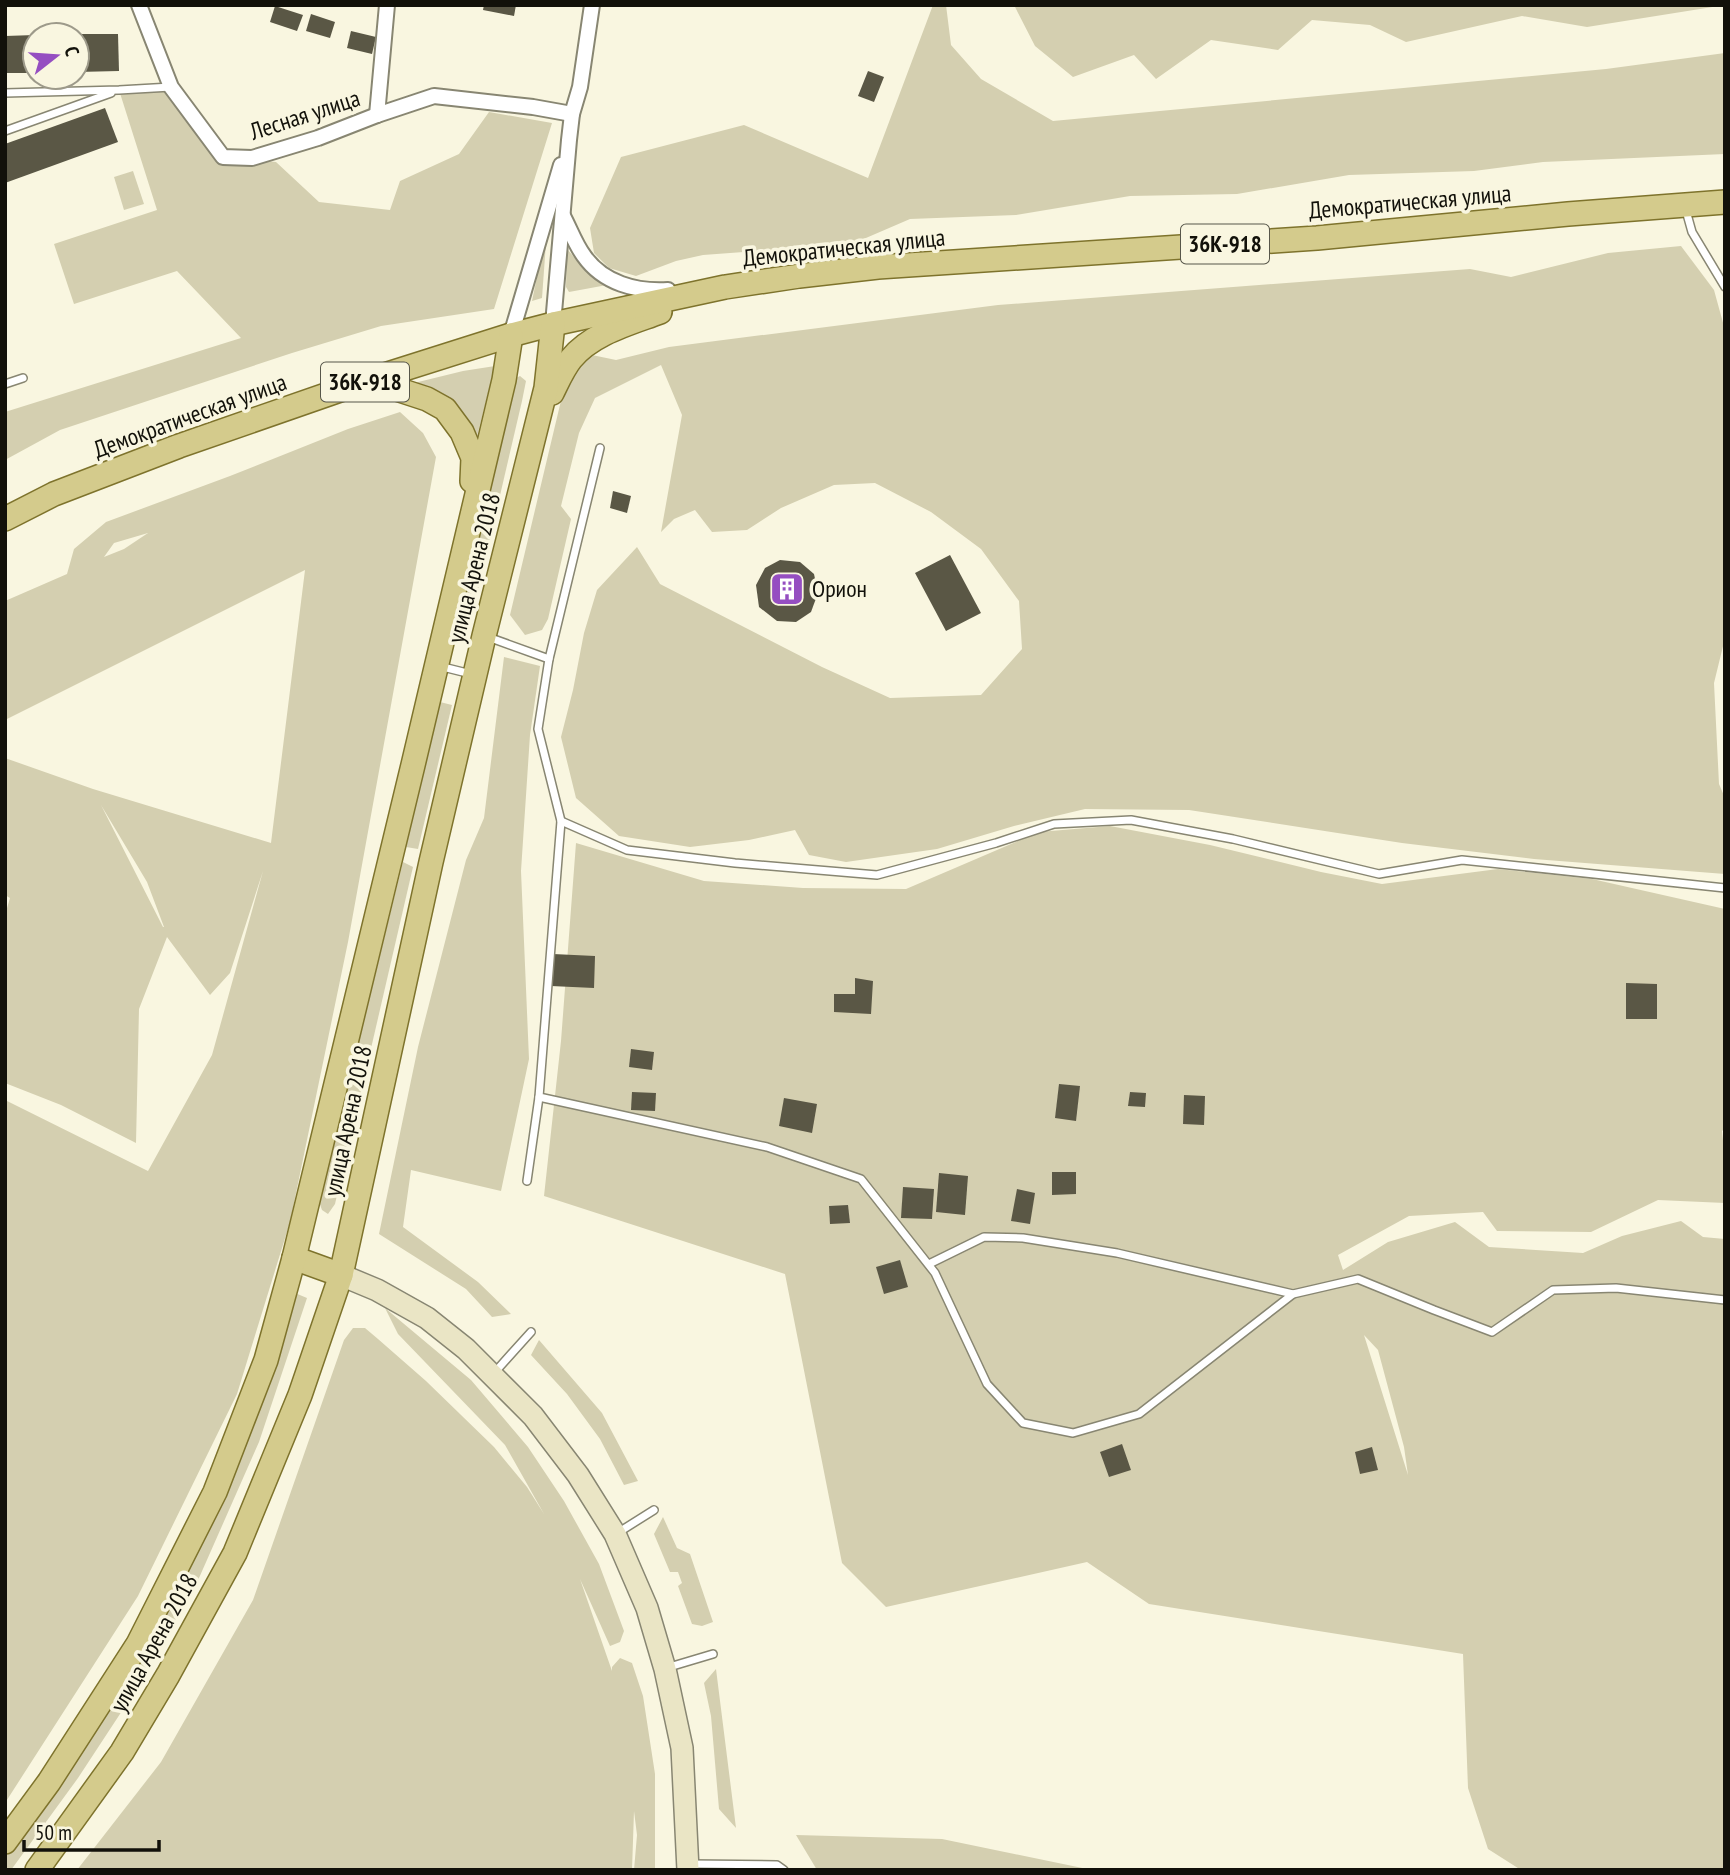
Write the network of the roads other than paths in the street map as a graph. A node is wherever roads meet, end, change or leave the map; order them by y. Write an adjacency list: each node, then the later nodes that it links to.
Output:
1 (139, 5): 4 (street, Лесная улица)
2 (387, 5): 8 (street)
3 (592, 5): 7 (street)
4 (171, 87): 5 (lane); 8 (street, Лесная улица)
5 (119, 90): 6 (lane); 9 (lane)
6 (5, 93)
7 (572, 114): 8 (street, Лесная улица); 10 (street)
8 (377, 115)
9 (5, 131)
10 (569, 140): 13 (street); 17 (street)
11 (1725, 202): 12 (main road, Демократическая улица / 36К-918)
12 (1684, 206): 14 (main road, Демократическая улица / 36К-918); 15 (lane)
13 (563, 215): 14 (street); 16 (street)
14 (725, 287): 16 (main road, Демократическая улица / 36К-918); 21 (main road)
15 (1725, 287)
16 (553, 324): 17 (main road, Демократическая улица / 36К-918); 21 (main road, улица Арена 2018)
17 (511, 335): 19 (main road, Демократическая улица / 36К-918); 23 (main road, улица Арена 2018)
18 (23, 379): 20 (lane)
19 (369, 380): 23 (main road); 24 (main road, Демократическая улица / 36К-918)
20 (5, 384)
21 (539, 418): 25 (main road, улица Арена 2018)
22 (600, 448): 26 (lane)
23 (470, 518): 27 (main road, улица Арена 2018)
24 (5, 519)
25 (484, 636): 26 (lane); 28 (main road, улица Арена 2018)
26 (549, 660): 29 (lane)
27 (436, 665): 28 (lane); 33 (main road, улица Арена 2018)
28 (475, 675): 35 (main road, улица Арена 2018)
29 (561, 821): 30 (lane); 31 (lane)
30 (1725, 888)
31 (539, 1097): 32 (lane); 34 (lane)
32 (527, 1181)
33 (294, 1258): 35 (main road); 44 (main road, улица Арена 2018)
34 (929, 1264): 36 (lane); 36 (lane)
35 (341, 1275): 39 (main road); 46 (main road, улица Арена 2018)
36 (1293, 1294): 37 (lane)
37 (1725, 1300)
38 (531, 1332): 39 (lane)
39 (492, 1375): 41 (main road)
40 (654, 1510): 41 (lane)
41 (615, 1534): 43 (main road)
42 (713, 1654): 43 (lane)
43 (665, 1668): 45 (main road)
44 (5, 1842)
45 (688, 1867): 47 (lane)
46 (37, 1870)
47 (784, 1870)

